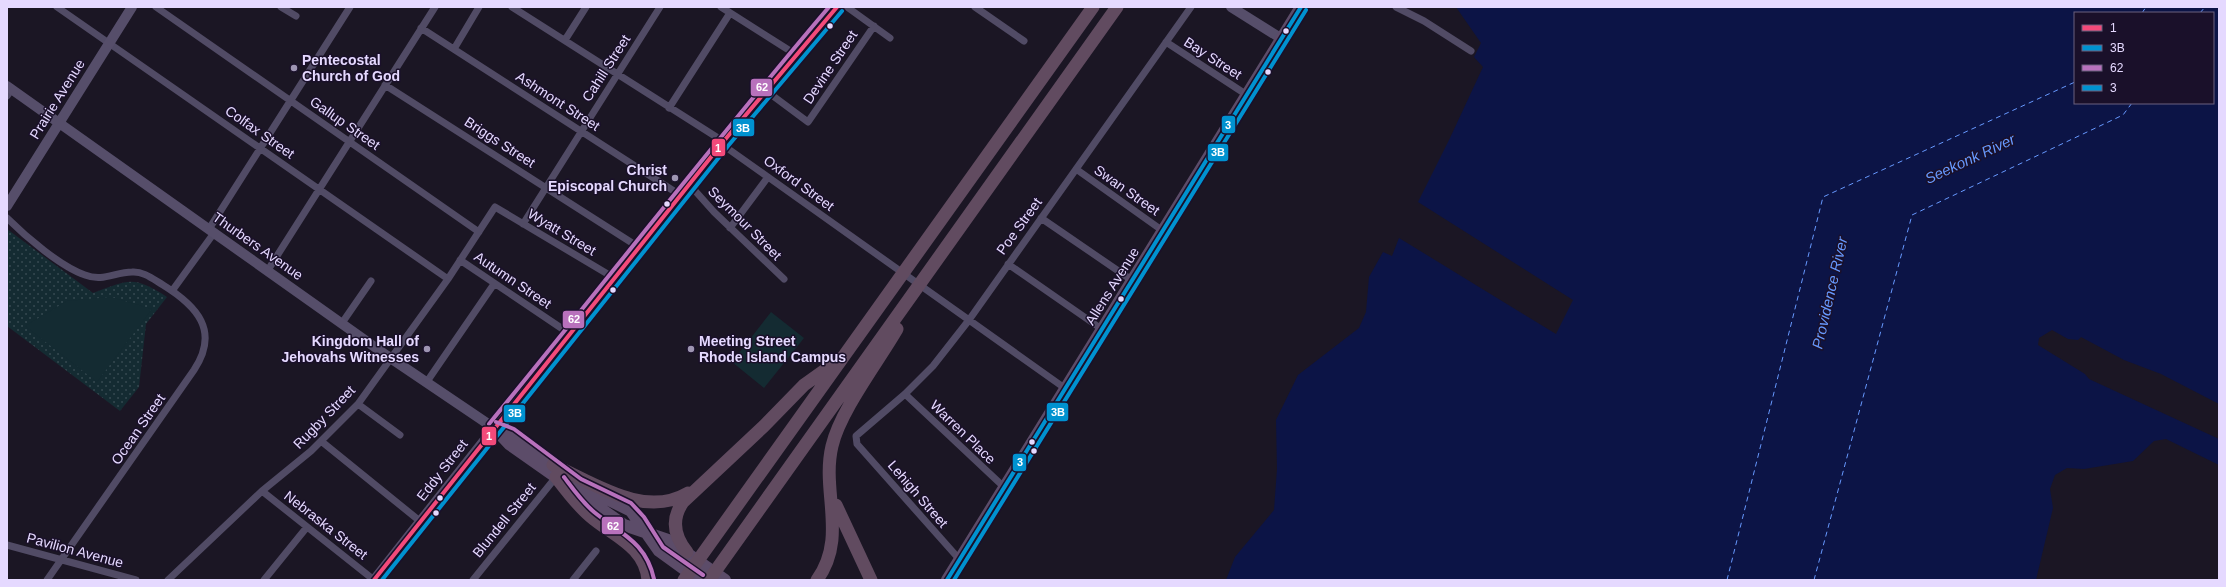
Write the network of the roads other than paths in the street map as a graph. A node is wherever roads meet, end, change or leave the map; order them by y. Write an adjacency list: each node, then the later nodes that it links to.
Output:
1 (57, 7): 31 (street, Colfax Street)
2 (132, 7): 31 (main road, Prairie Avenue)
3 (156, 7): 41 (street, Gallup Street)
4 (281, 7): 23 (street)
5 (350, 7): 41 (street)
6 (435, 7): 25 (street)
7 (479, 7): 32 (street)
8 (513, 7): 28 (street, Oxford Street)
9 (586, 7): 28 (street)
10 (660, 7): 36 (street, Cahill Street)
11 (721, 7): 22 (street)
12 (837, 7): 35 (main road, Eddy Street)
13 (847, 7): 24 (street)
14 (976, 7): 29 (street)
15 (1082, 7): 33 (highway)
16 (1093, 7): 33 (highway)
17 (1117, 7): 74 (highway)
18 (1190, 7): 30 (street, Poe Street)
19 (1231, 7): 27 (main road)
20 (1301, 7): 27 (main road, Allens Avenue)
21 (1396, 7): 34 (street)
22 (730, 13): 35 (street); 42 (street)
23 (296, 16)
24 (874, 26): 26 (street); 39 (street, Devine Street)
25 (421, 28): 32 (street, Ashmont Street); 37 (street)
26 (890, 38)
27 (1282, 39): 40 (main road, Allens Avenue)
28 (565, 40): 36 (street, Oxford Street)
29 (1024, 41)
30 (1166, 42): 40 (street, Bay Street); 48 (street, Poe Street)
31 (109, 43): 43 (main road, Prairie Avenue); 47 (street, Colfax Street)
32 (454, 49): 44 (street, Ashmont Street)
33 (1060, 51): 80 (highway)
34 (1471, 51)
35 (795, 54): 39 (main road, Eddy Street)
36 (618, 74): 42 (street, Oxford Street); 44 (street, Cahill Street)
37 (385, 84): 45 (street); 51 (street, Briggs Street)
38 (9, 90): 43 (main road, Thurbers Avenue)
39 (765, 90): 46 (main road, Eddy Street)
40 (1247, 95): 61 (main road, Allens Avenue)
41 (290, 101): 45 (street, Gallup Street); 47 (street)
42 (669, 108): 46 (street, Oxford Street)
43 (59, 123): 54 (main road, Prairie Avenue); 60 (main road, Thurbers Avenue)
44 (581, 131): 51 (street, Cahill Street); 53 (street, Ashmont Street)
45 (350, 142): 52 (street); 62 (street, Gallup Street)
46 (723, 142): 49 (street, Oxford Street); 50 (main road, Eddy Street)
47 (260, 149): 52 (street, Colfax Street); 60 (street)
48 (1076, 169): 57 (street, Poe Street); 61 (street, Swan Street)
49 (768, 177): 59 (street); 75 (street, Oxford Street)
50 (689, 184): 53 (main road, Eddy Street); 59 (street, Seymour Street)
51 (546, 187): 58 (street, Cahill Street); 63 (street, Briggs Street)
52 (320, 190): 66 (street); 67 (street, Colfax Street)
53 (680, 196): 63 (main road, Eddy Street)
54 (7, 206)
55 (495, 207): 58 (street, Wyatt Street); 62 (street, Rugby Street)
56 (7, 218): 73 (street, Ocean Street)
57 (1041, 218): 65 (street, Poe Street); 71 (street)
58 (523, 224): 68 (street, Wyatt Street)
59 (730, 228): 69 (street, Seymour Street)
60 (212, 231): 66 (main road, Thurbers Avenue); 73 (street)
61 (1163, 231): 71 (main road, Allens Avenue)
62 (479, 232): 64 (street, Rugby Street)
63 (640, 248): 68 (main road, Eddy Street)
64 (460, 260): 67 (street, Rugby Street); 72 (street, Autumn Street)
65 (1008, 264): 75 (street, Poe Street); 77 (street)
66 (268, 270): 76 (main road, Thurbers Avenue)
67 (448, 279): 79 (street, Rugby Street)
68 (616, 279): 78 (main road, Eddy Street)
69 (784, 279)
70 (371, 281): 76 (street)
71 (1133, 282): 77 (main road, Allens Avenue)
72 (494, 284): 78 (street, Autumn Street); 81 (street)
73 (172, 291): 100 (street, Ocean Street)
74 (916, 293): 90 (highway); 112 (highway)
75 (969, 320): 82 (street, Oxford Street); 83 (street, Poe Street)
76 (342, 324): 79 (main road, Thurbers Avenue)
77 (1103, 330): 82 (main road, Allens Avenue)
78 (570, 334): 85 (main road, Eddy Street)
79 (391, 358): 81 (main road, Thurbers Avenue); 84 (street, Rugby Street)
80 (839, 360): 91 (highway); 110 (highway)
81 (426, 383): 85 (main road, Thurbers Avenue)
82 (1066, 389): 92 (main road, Allens Avenue)
83 (905, 394): 88 (street, Poe Street); 92 (street, Warren Place)
84 (358, 404): 86 (street); 87 (street, Rugby Street)
85 (494, 428): 89 (main road, Thurbers Avenue); 94 (main road, Eddy Street)
86 (400, 435)
87 (321, 441): 93 (street, Rugby Street); 94 (street)
88 (857, 444): 101 (street, Lehigh Street)
89 (554, 471): 91 (highway); 96 (main road, Thurbers Avenue); 107 (street, Blundell Street); 109 (highway)
90 (830, 479): 114 (highway); 115 (highway)
91 (701, 484): 99 (highway)
92 (1005, 488): 101 (main road, Allens Avenue)
93 (262, 491): 95 (street, Nebraska Street); 104 (street, Rugby Street)
94 (421, 522): 106 (main road, Eddy Street)
95 (307, 527): 105 (street); 106 (street, Nebraska Street)
96 (646, 532): 99 (main road); 111 (main road, Thurbers Avenue)
97 (7, 545): 100 (street, Pavilion Avenue)
98 (596, 551): 108 (street)
99 (687, 552): 113 (main road)
100 (62, 560): 102 (street, Ocean Street); 103 (street, Pavilion Avenue)
101 (960, 560): 116 (main road, Allens Avenue)
102 (47, 580)
103 (136, 580)
104 (168, 580)
105 (264, 580)
106 (374, 580)
107 (473, 580)
108 (573, 580)
109 (648, 580)
110 (684, 580)
111 (699, 580)
112 (710, 580)
113 (726, 580)
114 (817, 580)
115 (870, 580)
116 (947, 580)

